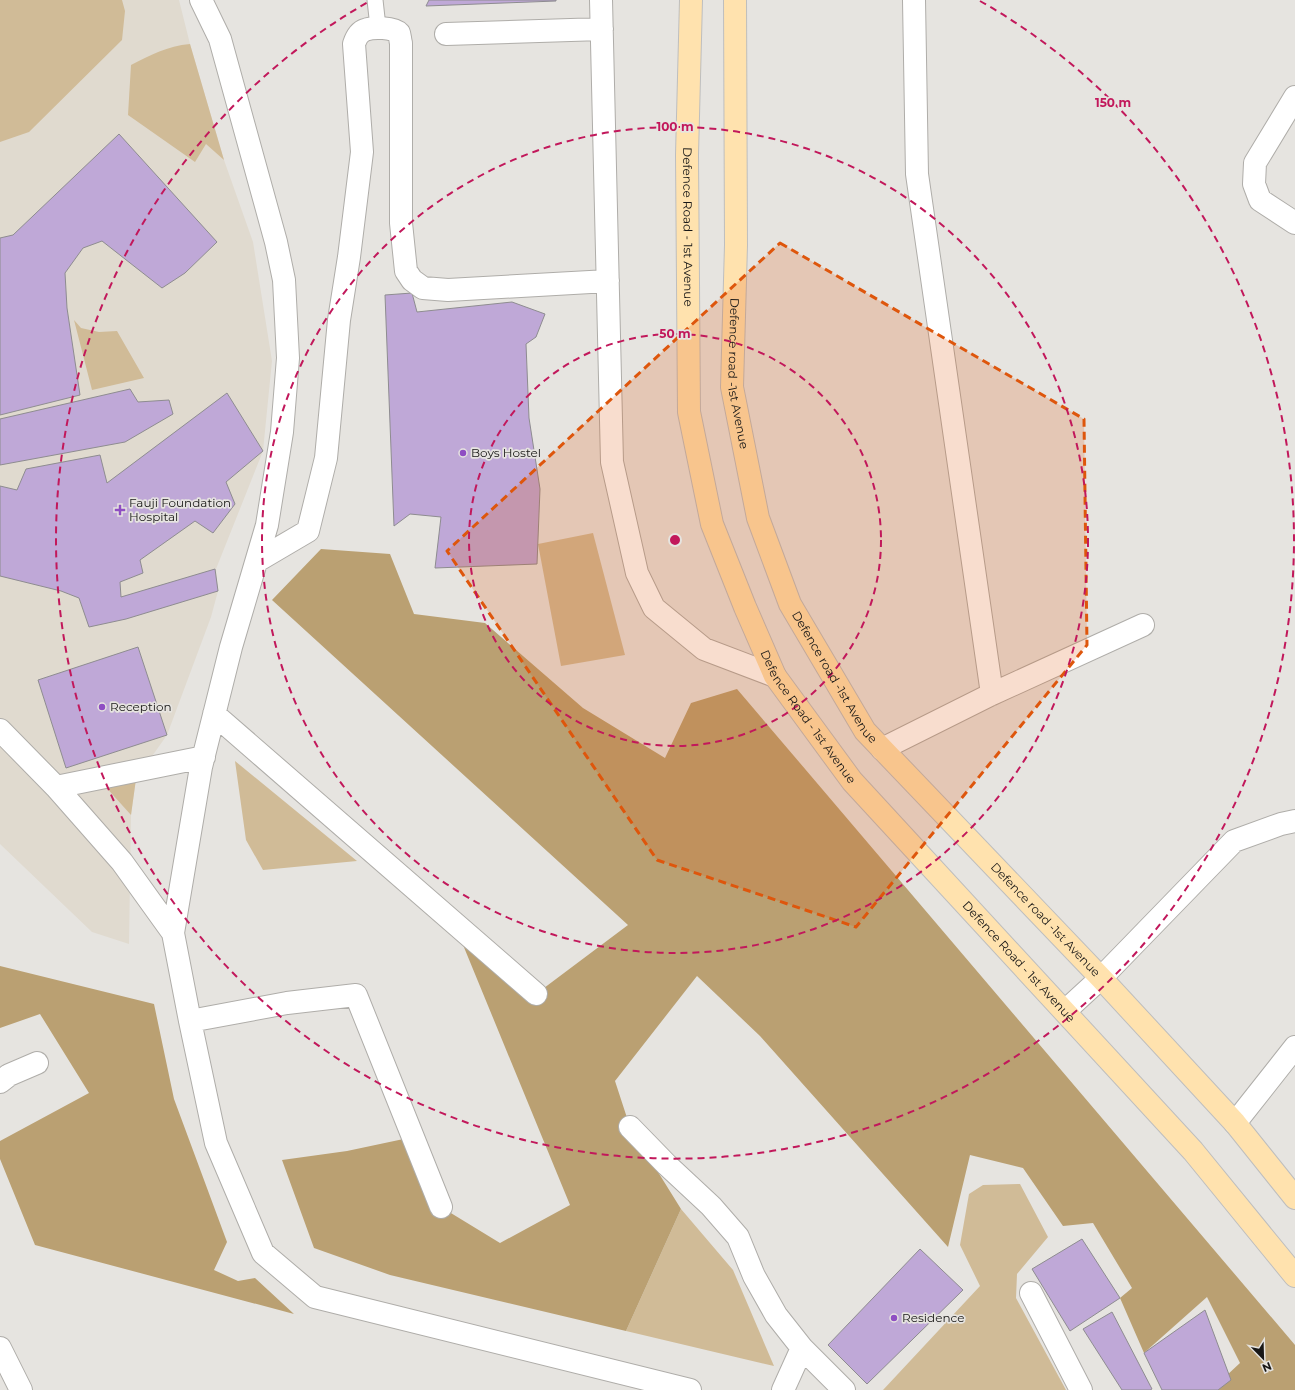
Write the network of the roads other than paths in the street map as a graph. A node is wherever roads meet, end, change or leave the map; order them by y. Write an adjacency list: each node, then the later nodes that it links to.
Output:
1 (201, 0): 13 (street)
2 (375, 0): 7 (lane)
3 (601, 0): 8 (street)
4 (691, 0): 15 (main road, Defence Road - 1st Avenue)
5 (735, 0): 19 (main road, Defence road -1st Avenue)
6 (914, 0): 16 (street)
7 (378, 28): 12 (street); 13 (street)
8 (602, 29): 9 (street); 12 (street)
9 (446, 34)
10 (1295, 97): 11 (street)
11 (1295, 223)
12 (608, 281): 15 (street)
13 (257, 561): 17 (street)
14 (1143, 625): 16 (street)
15 (775, 676): 26 (main road, Defence Road - 1st Avenue)
16 (992, 694): 19 (street)
17 (214, 714): 20 (street); 25 (street)
18 (0, 730): 21 (street)
19 (882, 749): 24 (main road, Defence road -1st Avenue)
20 (204, 757): 21 (street); 23 (street)
21 (56, 787): 23 (street)
22 (1295, 821): 24 (street)
23 (173, 933): 27 (street)
24 (1101, 978): 26 (street); 31 (main road, Defence road -1st Avenue)
25 (536, 994)
26 (1065, 1012): 35 (main road, Defence Road - 1st Avenue)
27 (190, 1021): 34 (street); 39 (street)
28 (1295, 1047): 31 (street)
29 (37, 1063): 30 (street)
30 (0, 1082)
31 (1235, 1123): 33 (main road, Defence road -1st Avenue)
32 (630, 1127): 38 (street)
33 (1295, 1198)
34 (441, 1207)
35 (1295, 1276)
36 (1031, 1293): 45 (street)
37 (0, 1348): 40 (street)
38 (802, 1348): 43 (street); 44 (street)
39 (645, 1379): 41 (street); 42 (street)
40 (21, 1390)
41 (626, 1390)
42 (690, 1390)
43 (784, 1390)
44 (844, 1390)
45 (1081, 1390)

